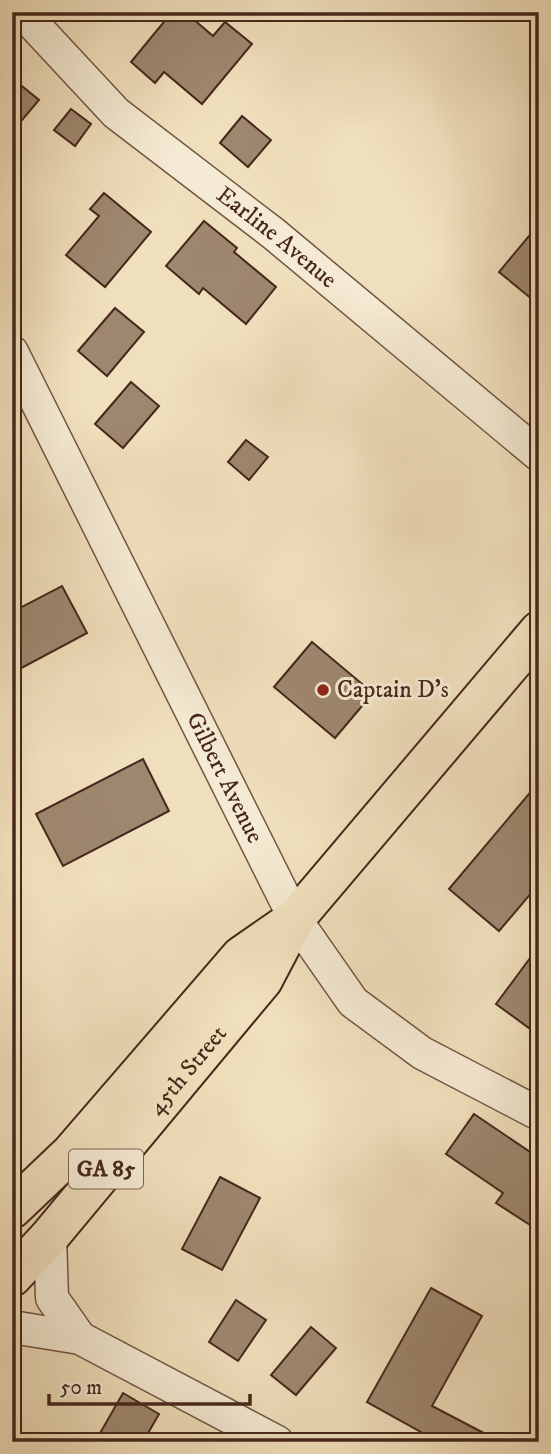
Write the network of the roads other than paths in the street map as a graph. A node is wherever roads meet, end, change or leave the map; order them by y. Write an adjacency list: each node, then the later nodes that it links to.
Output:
1 (22, 12): 3 (street, Earline Avenue)
2 (12, 352): 5 (street, Gilbert Avenue)
3 (539, 455)
4 (539, 631): 5 (main road, 45th Street / GA 85)
5 (295, 919): 6 (street, Gilbert Avenue); 7 (main road, 45th Street / GA 85); 10 (main road, 45th Street / GA 85)
6 (539, 1114)
7 (71, 1153): 8 (main road); 9 (main road, 45th Street / GA 85)
8 (12, 1184)
9 (12, 1209)
10 (50, 1236): 11 (main road, 45th Street / GA 85); 13 (street)
11 (12, 1277)
12 (12, 1326): 13 (street)
13 (80, 1338): 14 (street)
14 (277, 1442)

